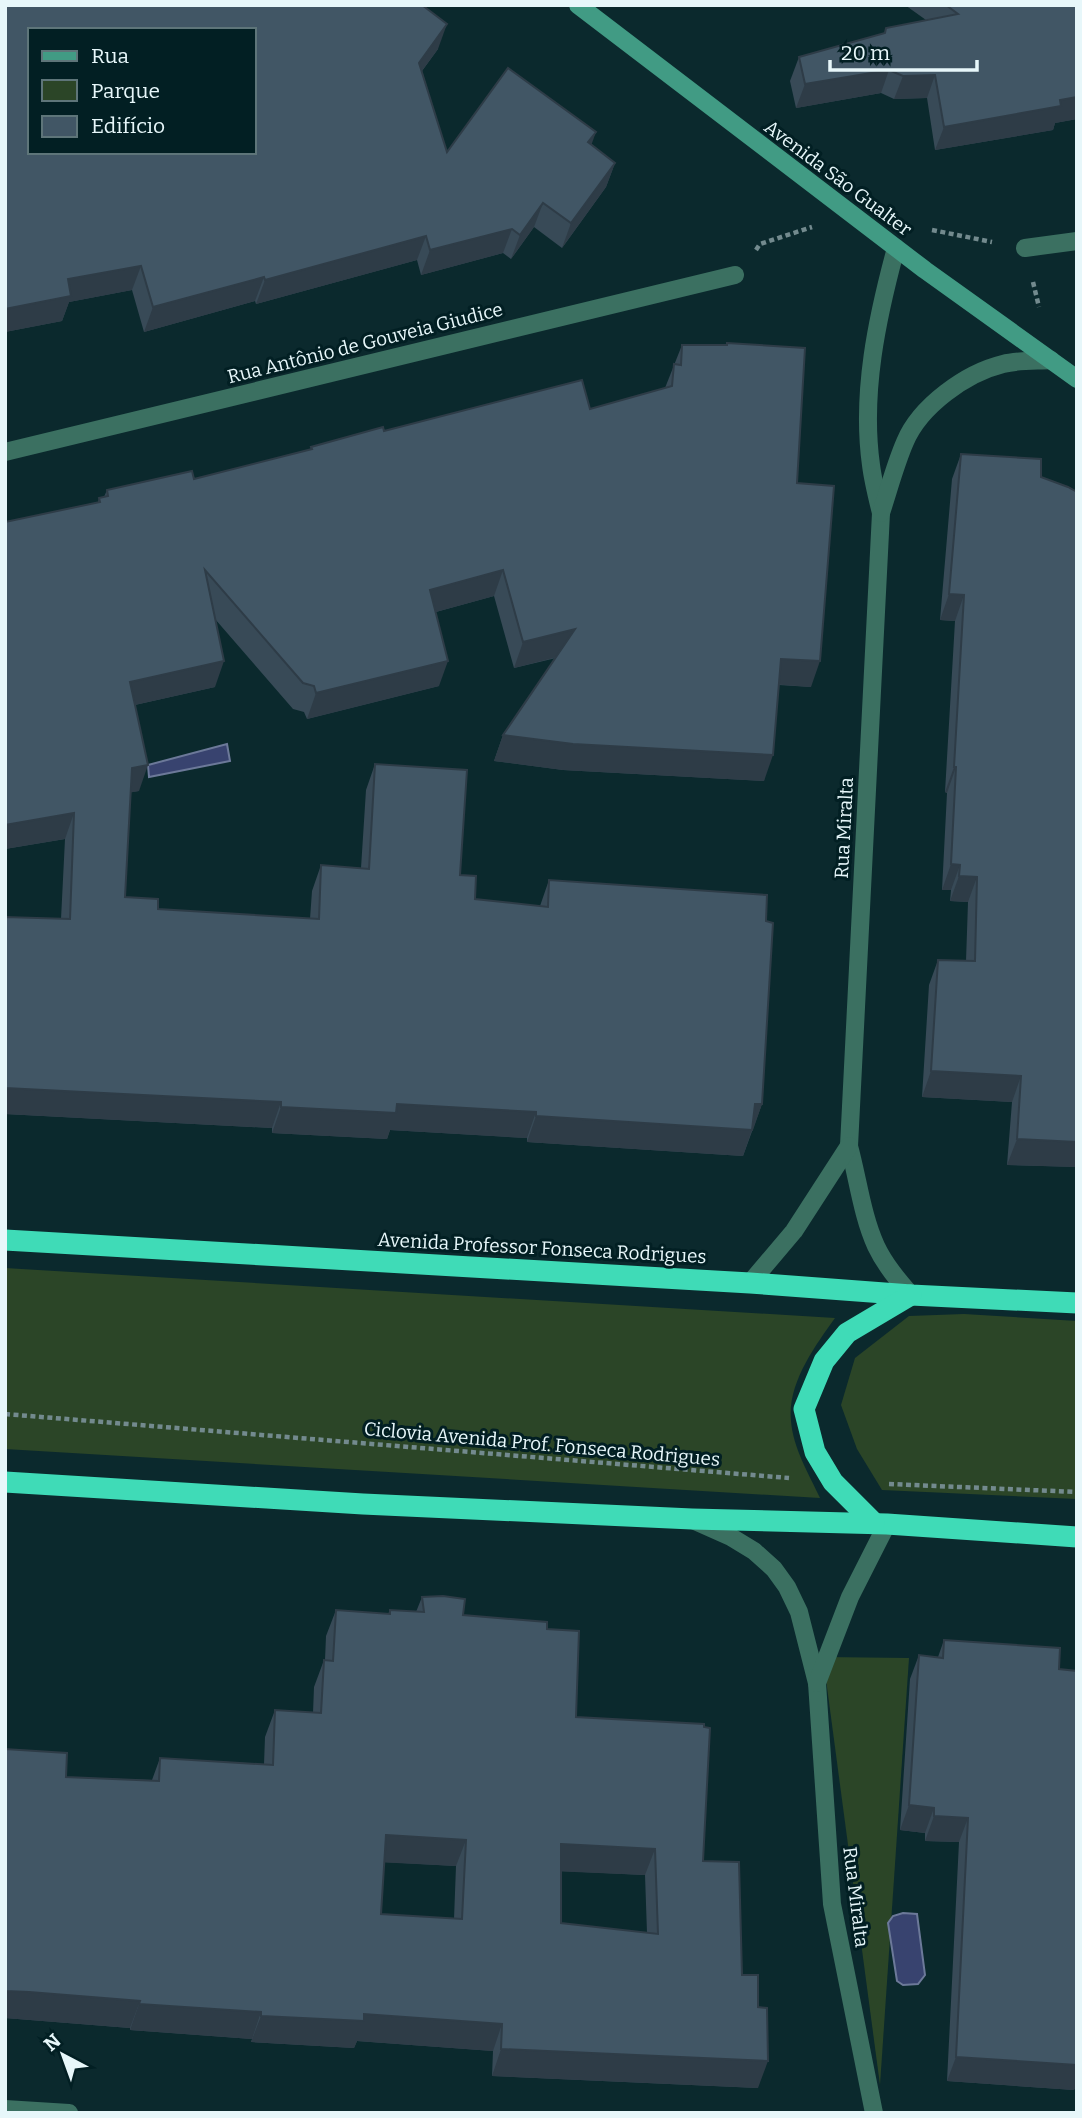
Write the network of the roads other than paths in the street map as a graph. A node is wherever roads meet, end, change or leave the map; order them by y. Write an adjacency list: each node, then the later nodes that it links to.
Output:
1 (578, 5): 3 (street, Avenida São Gualter)
2 (1077, 241): 4 (street)
3 (896, 248): 6 (street, Avenida São Gualter); 9 (street, Rua Miralta)
4 (1025, 248)
5 (735, 275): 8 (street, Rua Antônio de Gouveia Giudice)
6 (1051, 360): 7 (street, Avenida São Gualter); 9 (street, Rua Miralta)
7 (1077, 379)
8 (5, 452)
9 (880, 513): 10 (street, Rua Miralta)
10 (849, 1146): 12 (street); 13 (street, Rua Miralta)
11 (5, 1240): 12 (highway, Avenida Professor Fonseca Rodrigues)
12 (750, 1283): 13 (highway, Avenida Professor Fonseca Rodrigues)
13 (911, 1295): 14 (highway, Avenida Professor Fonseca Rodrigues); 17 (highway)
14 (1077, 1303)
15 (5, 1482): 16 (highway)
16 (692, 1519): 17 (highway); 19 (street, Rua Miralta)
17 (881, 1524): 18 (highway); 19 (street, Rua Miralta)
18 (1077, 1537)
19 (817, 1684): 22 (street, Rua Miralta)
20 (5, 2109): 21 (street)
21 (69, 2113)
22 (874, 2113)

